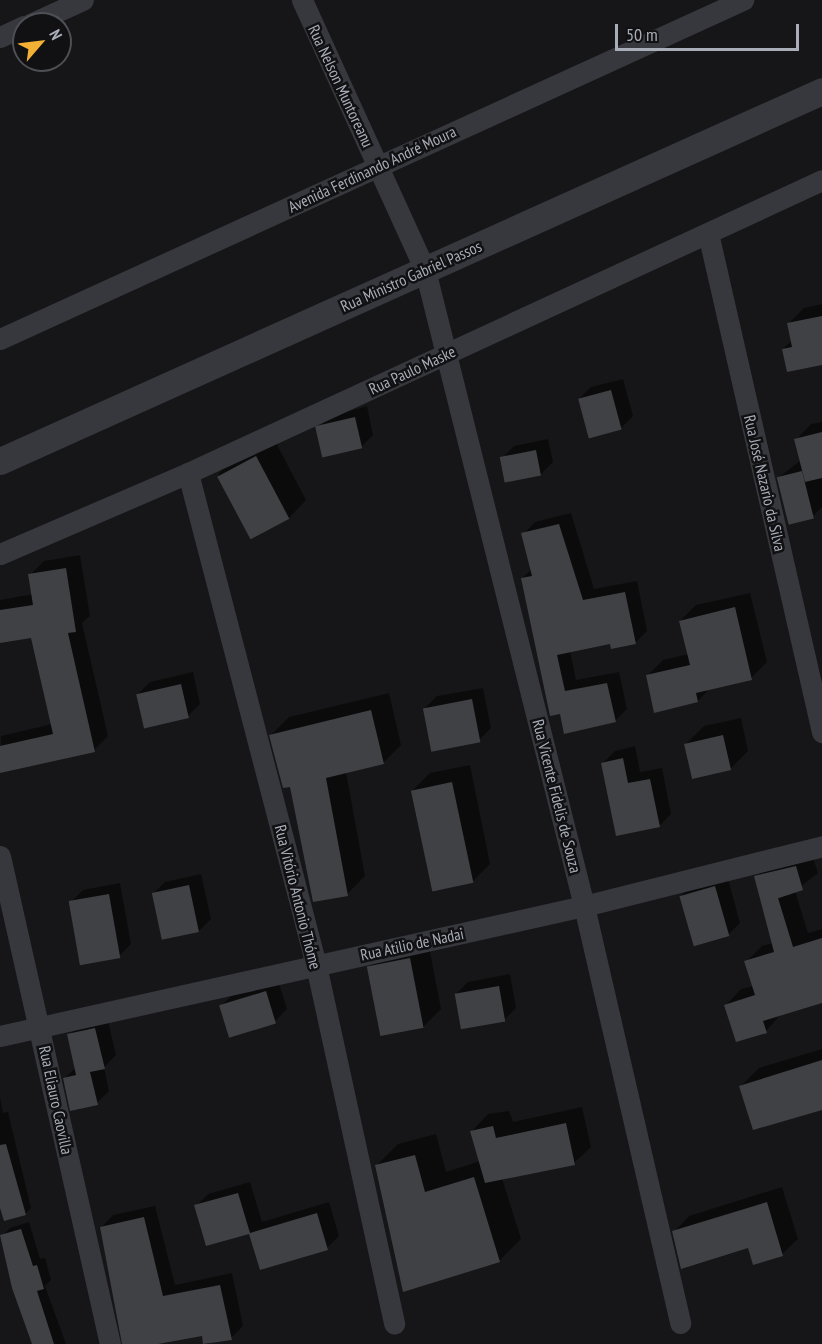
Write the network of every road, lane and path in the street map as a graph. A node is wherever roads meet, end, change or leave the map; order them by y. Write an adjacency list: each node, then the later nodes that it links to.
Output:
1 (83, 0): 4 (street)
2 (302, 0): 6 (street, Rua Nelson Muntoreanu)
3 (743, 0): 6 (street, Avenida Ferdinando André Moura)
4 (56, 12)
5 (822, 91): 9 (street, Rua Ministro Gabriel Passos)
6 (378, 166): 9 (street, Rua Nelson Muntoreanu); 10 (street, Avenida Ferdinando André Moura)
7 (822, 180): 8 (street, Rua Paulo Maske)
8 (708, 233): 11 (street, Rua Paulo Maske); 15 (street, Rua José Nazario da Silva)
9 (425, 270): 11 (street, Rua Vicente Fidelis de Souza); 12 (street, Rua Ministro Gabriel Passos)
10 (0, 339)
11 (447, 353): 13 (street, Rua Paulo Maske); 18 (street, Rua Vicente Fidelis de Souza)
12 (0, 461)
13 (188, 473): 14 (street, Rua Paulo Maske); 19 (street, Rua Vitório Antonio Thóme)
14 (0, 554)
15 (822, 732)
16 (822, 846): 18 (street, Rua Atilio de Nadai)
17 (0, 856): 20 (street, Rua Eliauro Caovilla)
18 (584, 906): 19 (street, Rua Atilio de Nadai); 22 (street, Rua Vicente Fidelis de Souza)
19 (316, 965): 20 (street, Rua Atilio de Nadai); 23 (street, Rua Vitório Antonio Thóme)
20 (40, 1025): 21 (street, Rua Atilio de Nadai); 24 (street, Rua Eliauro Caovilla)
21 (0, 1036)
22 (680, 1323)
23 (394, 1324)
24 (110, 1344)

